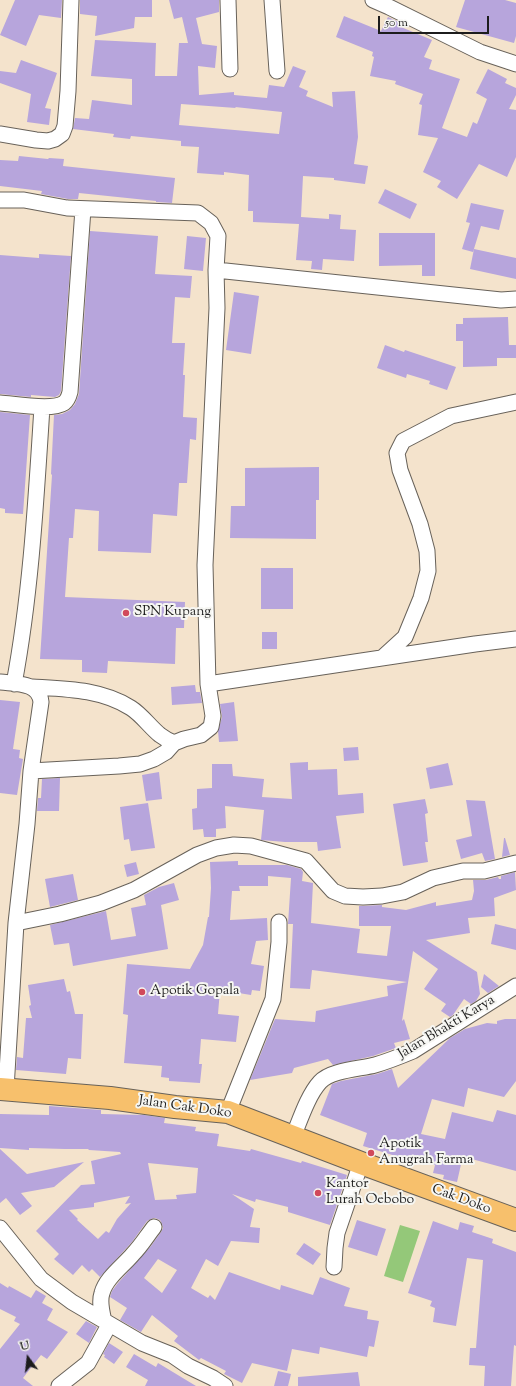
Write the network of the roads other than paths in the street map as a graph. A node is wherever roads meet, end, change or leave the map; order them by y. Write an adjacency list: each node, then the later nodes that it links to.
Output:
1 (71, 0): 8 (street)
2 (228, 0): 6 (street)
3 (272, 0): 7 (street)
4 (373, 0): 5 (street)
5 (516, 64)
6 (230, 69)
7 (277, 71)
8 (0, 134)
9 (0, 200): 10 (street)
10 (83, 209): 11 (street); 15 (street)
11 (216, 270): 12 (street); 19 (street)
12 (516, 298)
13 (516, 402): 17 (street)
14 (0, 403): 15 (street)
15 (42, 407): 18 (street)
16 (516, 639): 17 (street)
17 (382, 658): 19 (street)
18 (7, 683): 20 (street)
19 (208, 684): 21 (street)
20 (32, 687): 21 (street); 22 (street)
21 (174, 743): 22 (street)
22 (31, 771): 25 (street)
23 (516, 863): 25 (street)
24 (280, 922): 28 (street)
25 (16, 923): 27 (street)
26 (516, 986): 29 (street, Jalan Bhakti Karya)
27 (3, 1089): 28 (main road, Jalan Cak Doko)
28 (228, 1112): 29 (main road, Jalan Cak Doko)
29 (293, 1137): 30 (main road, Jalan Cak Doko)
30 (360, 1163): 31 (main road, Cak Doko); 34 (street)
31 (516, 1220)
32 (154, 1227): 35 (street)
33 (0, 1228): 35 (street)
34 (334, 1267)
35 (106, 1323): 36 (street); 37 (street)
36 (59, 1386)
37 (225, 1386)

